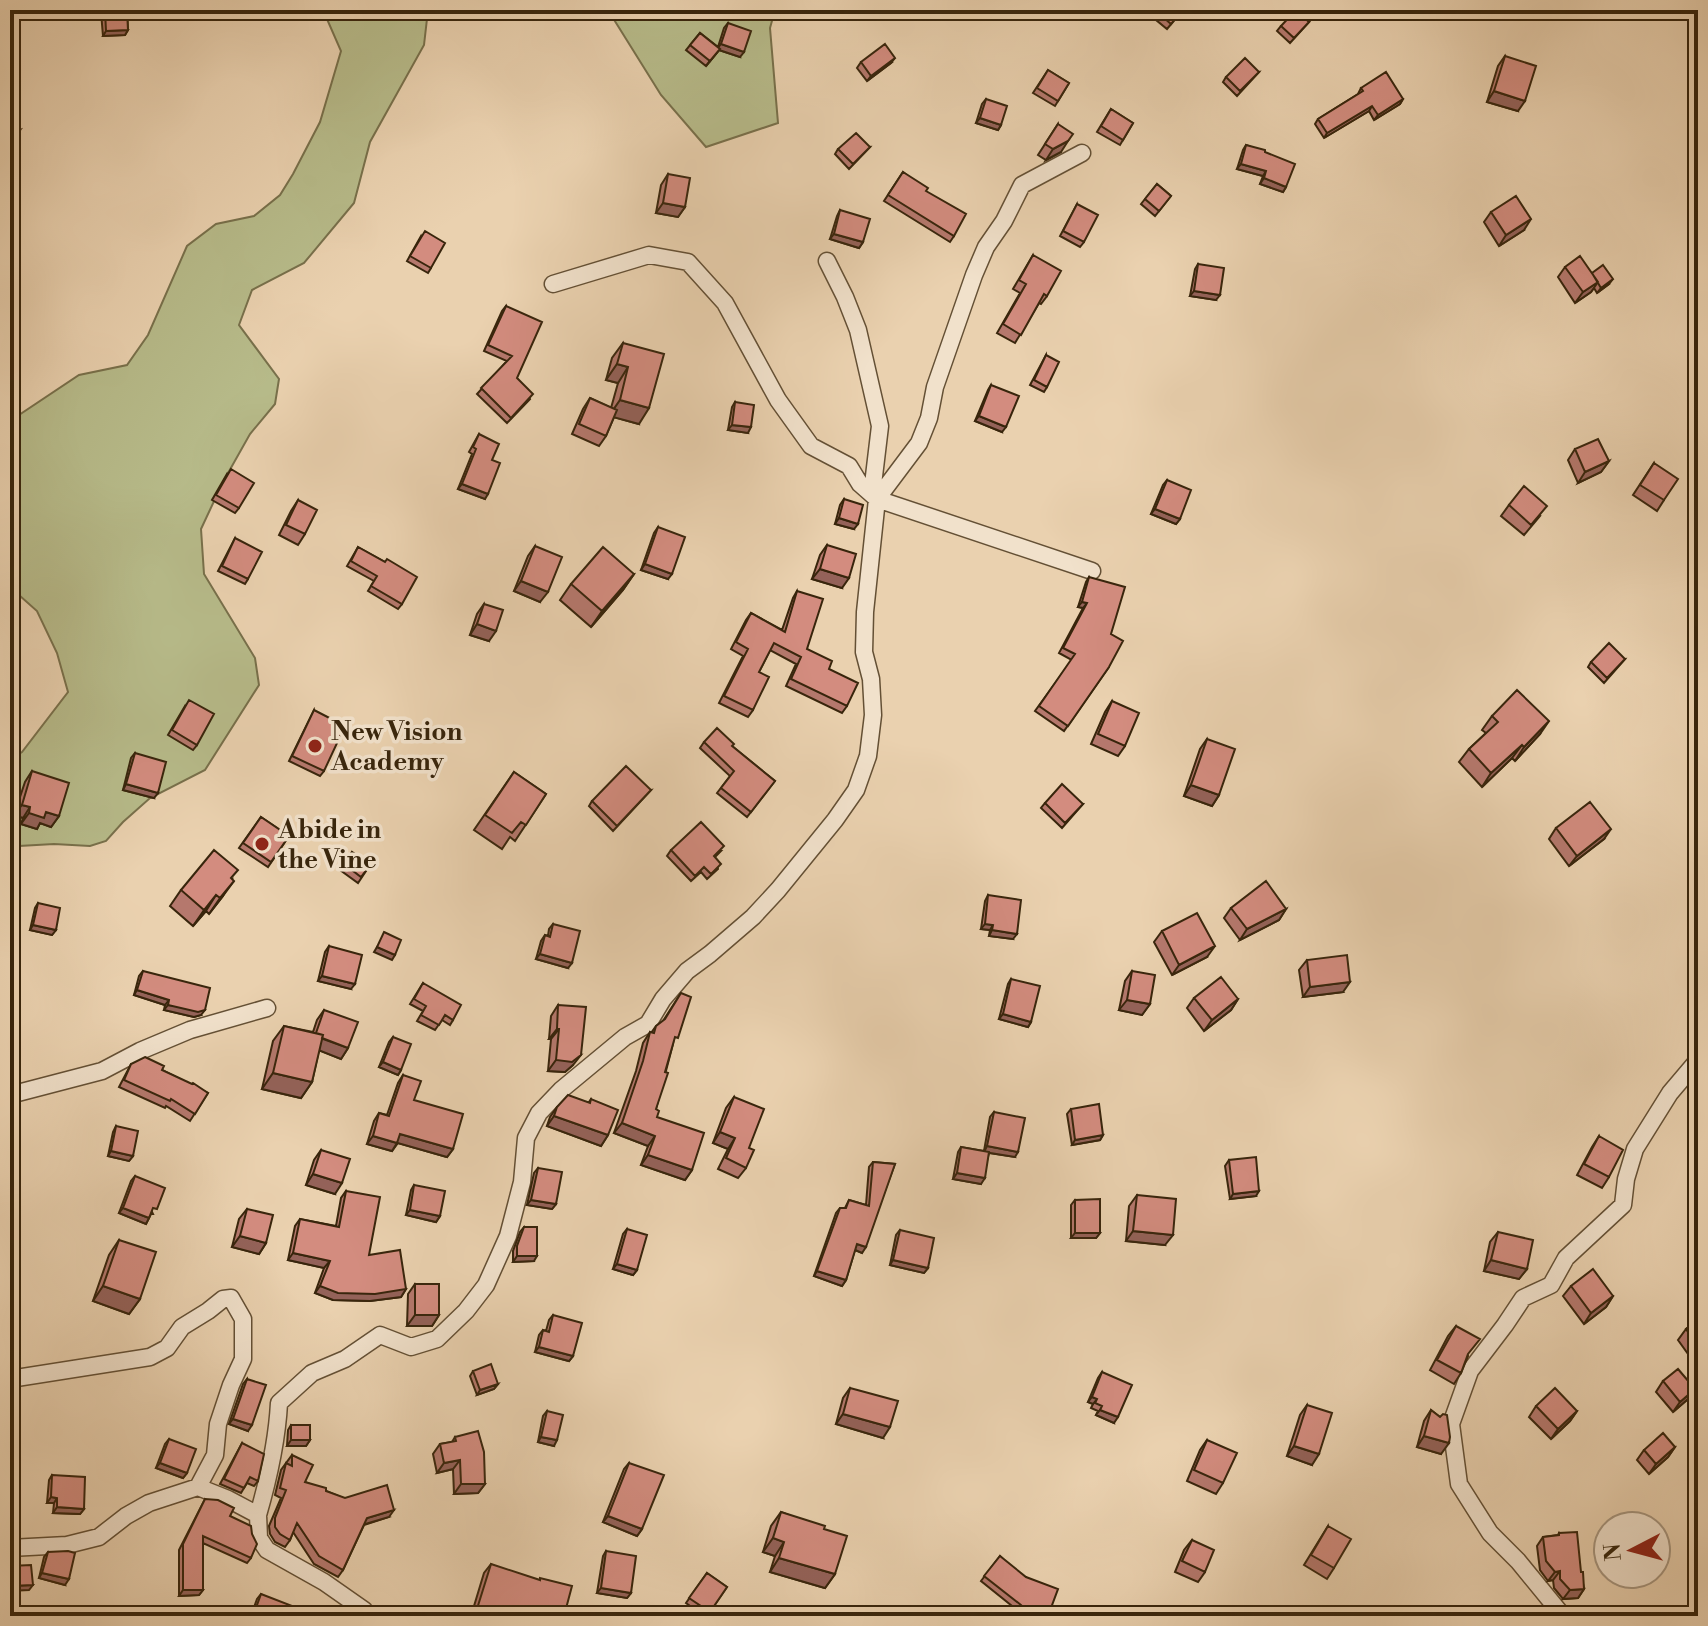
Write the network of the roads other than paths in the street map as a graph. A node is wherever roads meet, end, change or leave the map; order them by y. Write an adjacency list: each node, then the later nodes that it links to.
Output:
1 (1082, 153): 4 (street)
2 (827, 261): 4 (street)
3 (553, 284): 4 (street)
4 (875, 496): 5 (street); 11 (street)
5 (1092, 571)
6 (267, 1008): 8 (street)
7 (1698, 1060): 14 (street)
8 (10, 1095)
9 (10, 1379): 10 (street)
10 (198, 1487): 11 (street); 12 (street)
11 (258, 1515): 13 (street)
12 (10, 1548)
13 (367, 1616)
14 (1563, 1616)

